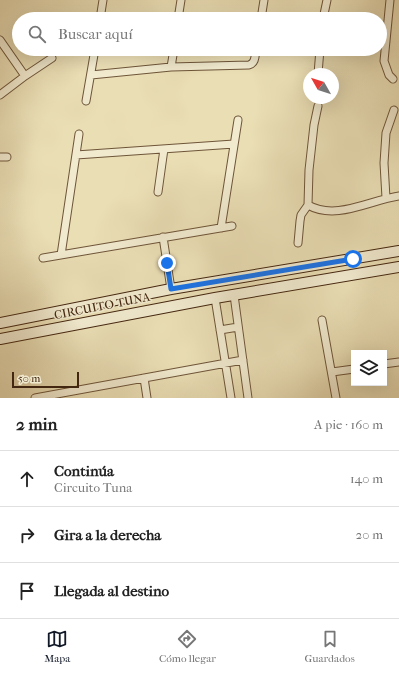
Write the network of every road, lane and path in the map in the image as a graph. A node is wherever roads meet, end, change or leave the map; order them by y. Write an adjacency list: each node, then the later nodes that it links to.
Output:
1 (103, 0): 6 (street)
2 (181, 0): 7 (street)
3 (264, 0): 8 (street)
4 (327, 0): 9 (street)
5 (390, 0): 10 (street)
6 (101, 12)
7 (179, 12)
8 (262, 12)
9 (324, 12)
10 (387, 30)
11 (0, 40): 21 (street)
12 (94, 56): 20 (street)
13 (173, 56): 18 (street)
14 (255, 56): 18 (street)
15 (319, 56): 19 (street)
16 (384, 56): 22 (street)
17 (52, 58): 21 (street)
18 (171, 67): 20 (street)
19 (318, 68)
20 (91, 74): 24 (street)
21 (25, 76): 23 (street)
22 (393, 79)
23 (0, 95)
24 (86, 101)
25 (318, 106): 35 (street)
26 (394, 110): 34 (street)
27 (238, 120): 29 (street)
28 (80, 134): 31 (street)
29 (234, 144): 30 (street); 37 (street)
30 (164, 149): 31 (street); 32 (street)
31 (76, 155): 41 (street)
32 (158, 192)
33 (399, 196): 34 (street)
34 (386, 198): 35 (street)
35 (308, 205): 39 (street)
36 (232, 226): 37 (street)
37 (221, 228): 38 (street)
38 (163, 237): 41 (street); 44 (street)
39 (298, 243)
40 (399, 251): 44 (street, CIRCUITO TUNA)
41 (61, 255): 42 (street)
42 (43, 258)
43 (399, 267): 45 (street, CIRCUITO TUNA)
44 (171, 289): 48 (street, CIRCUITO TUNA)
45 (234, 295): 46 (street, CIRCUITO TUNA); 49 (street)
46 (215, 298): 50 (street); 51 (street, CIRCUITO TUNA)
47 (322, 320): 57 (street)
48 (0, 323)
49 (238, 327): 50 (street); 52 (street)
50 (220, 330): 53 (street)
51 (0, 339)
52 (243, 360): 53 (street); 63 (street)
53 (225, 362): 58 (street); 62 (street)
54 (399, 362): 55 (street)
55 (387, 364)
56 (351, 369): 57 (street)
57 (332, 372): 64 (street)
58 (144, 378): 59 (street); 61 (street)
59 (64, 395): 60 (street)
60 (35, 398)
61 (147, 398)
62 (231, 398)
63 (248, 398)
64 (336, 398)

